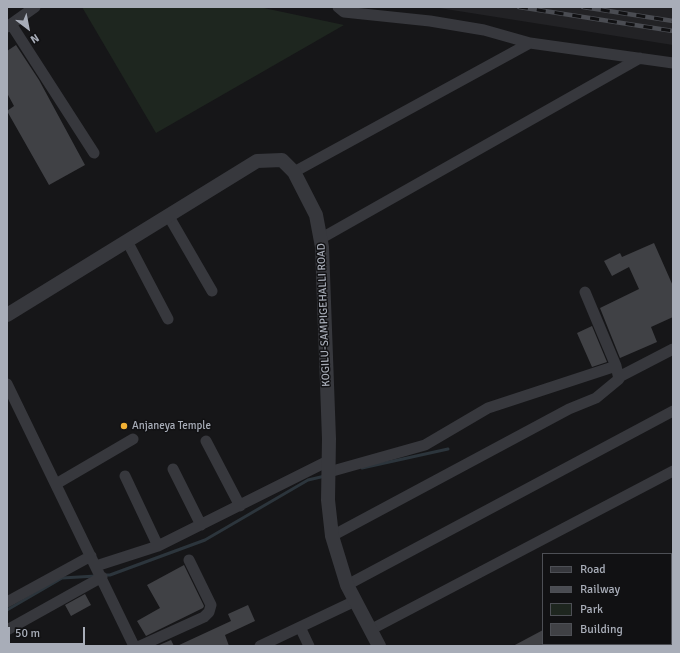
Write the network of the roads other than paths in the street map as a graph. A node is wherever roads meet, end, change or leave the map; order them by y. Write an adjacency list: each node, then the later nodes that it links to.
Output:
1 (35, 7): 3 (street)
2 (338, 7): 4 (street)
3 (9, 25): 7 (street)
4 (530, 43): 5 (street); 8 (street)
5 (640, 58): 6 (street); 10 (street)
6 (673, 63)
7 (94, 153)
8 (294, 172): 9 (street, KOGILU-SAMPIGEHALLI ROAD); 10 (street, KOGILU-SAMPIGEHALLI ROAD)
9 (168, 215): 11 (street, KOGILU-SAMPIGEHALLI ROAD); 12 (street)
10 (320, 239): 24 (street, KOGILU-SAMPIGEHALLI ROAD)
11 (126, 241): 14 (street, KOGILU-SAMPIGEHALLI ROAD); 15 (street)
12 (212, 291)
13 (585, 292): 17 (street)
14 (7, 315)
15 (168, 318)
16 (673, 349): 17 (street)
17 (618, 371): 24 (street); 29 (street)
18 (7, 384): 26 (street)
19 (673, 411): 34 (street)
20 (133, 439): 26 (street)
21 (206, 441): 27 (street)
22 (173, 469): 28 (street)
23 (673, 471): 39 (street)
24 (328, 472): 27 (street); 29 (street, KOGILU-SAMPIGEHALLI ROAD)
25 (125, 476): 30 (street)
26 (56, 484): 31 (street)
27 (240, 506): 28 (street)
28 (202, 525): 30 (street)
29 (332, 536): 34 (street, KOGILU-SAMPIGEHALLI ROAD)
30 (158, 546): 33 (street)
31 (91, 556): 33 (street); 36 (street)
32 (189, 560): 41 (street)
33 (99, 573): 38 (street); 40 (street)
34 (347, 585): 35 (street, KOGILU-SAMPIGEHALLI ROAD)
35 (356, 601): 37 (street); 39 (street, KOGILU-SAMPIGEHALLI ROAD)
36 (7, 602)
37 (300, 627): 42 (street); 43 (street)
38 (7, 630)
39 (370, 630): 44 (street, KOGILU-SAMPIGEHALLI ROAD)
40 (134, 646)
41 (140, 646)
42 (260, 646)
43 (309, 646)
44 (378, 646)

